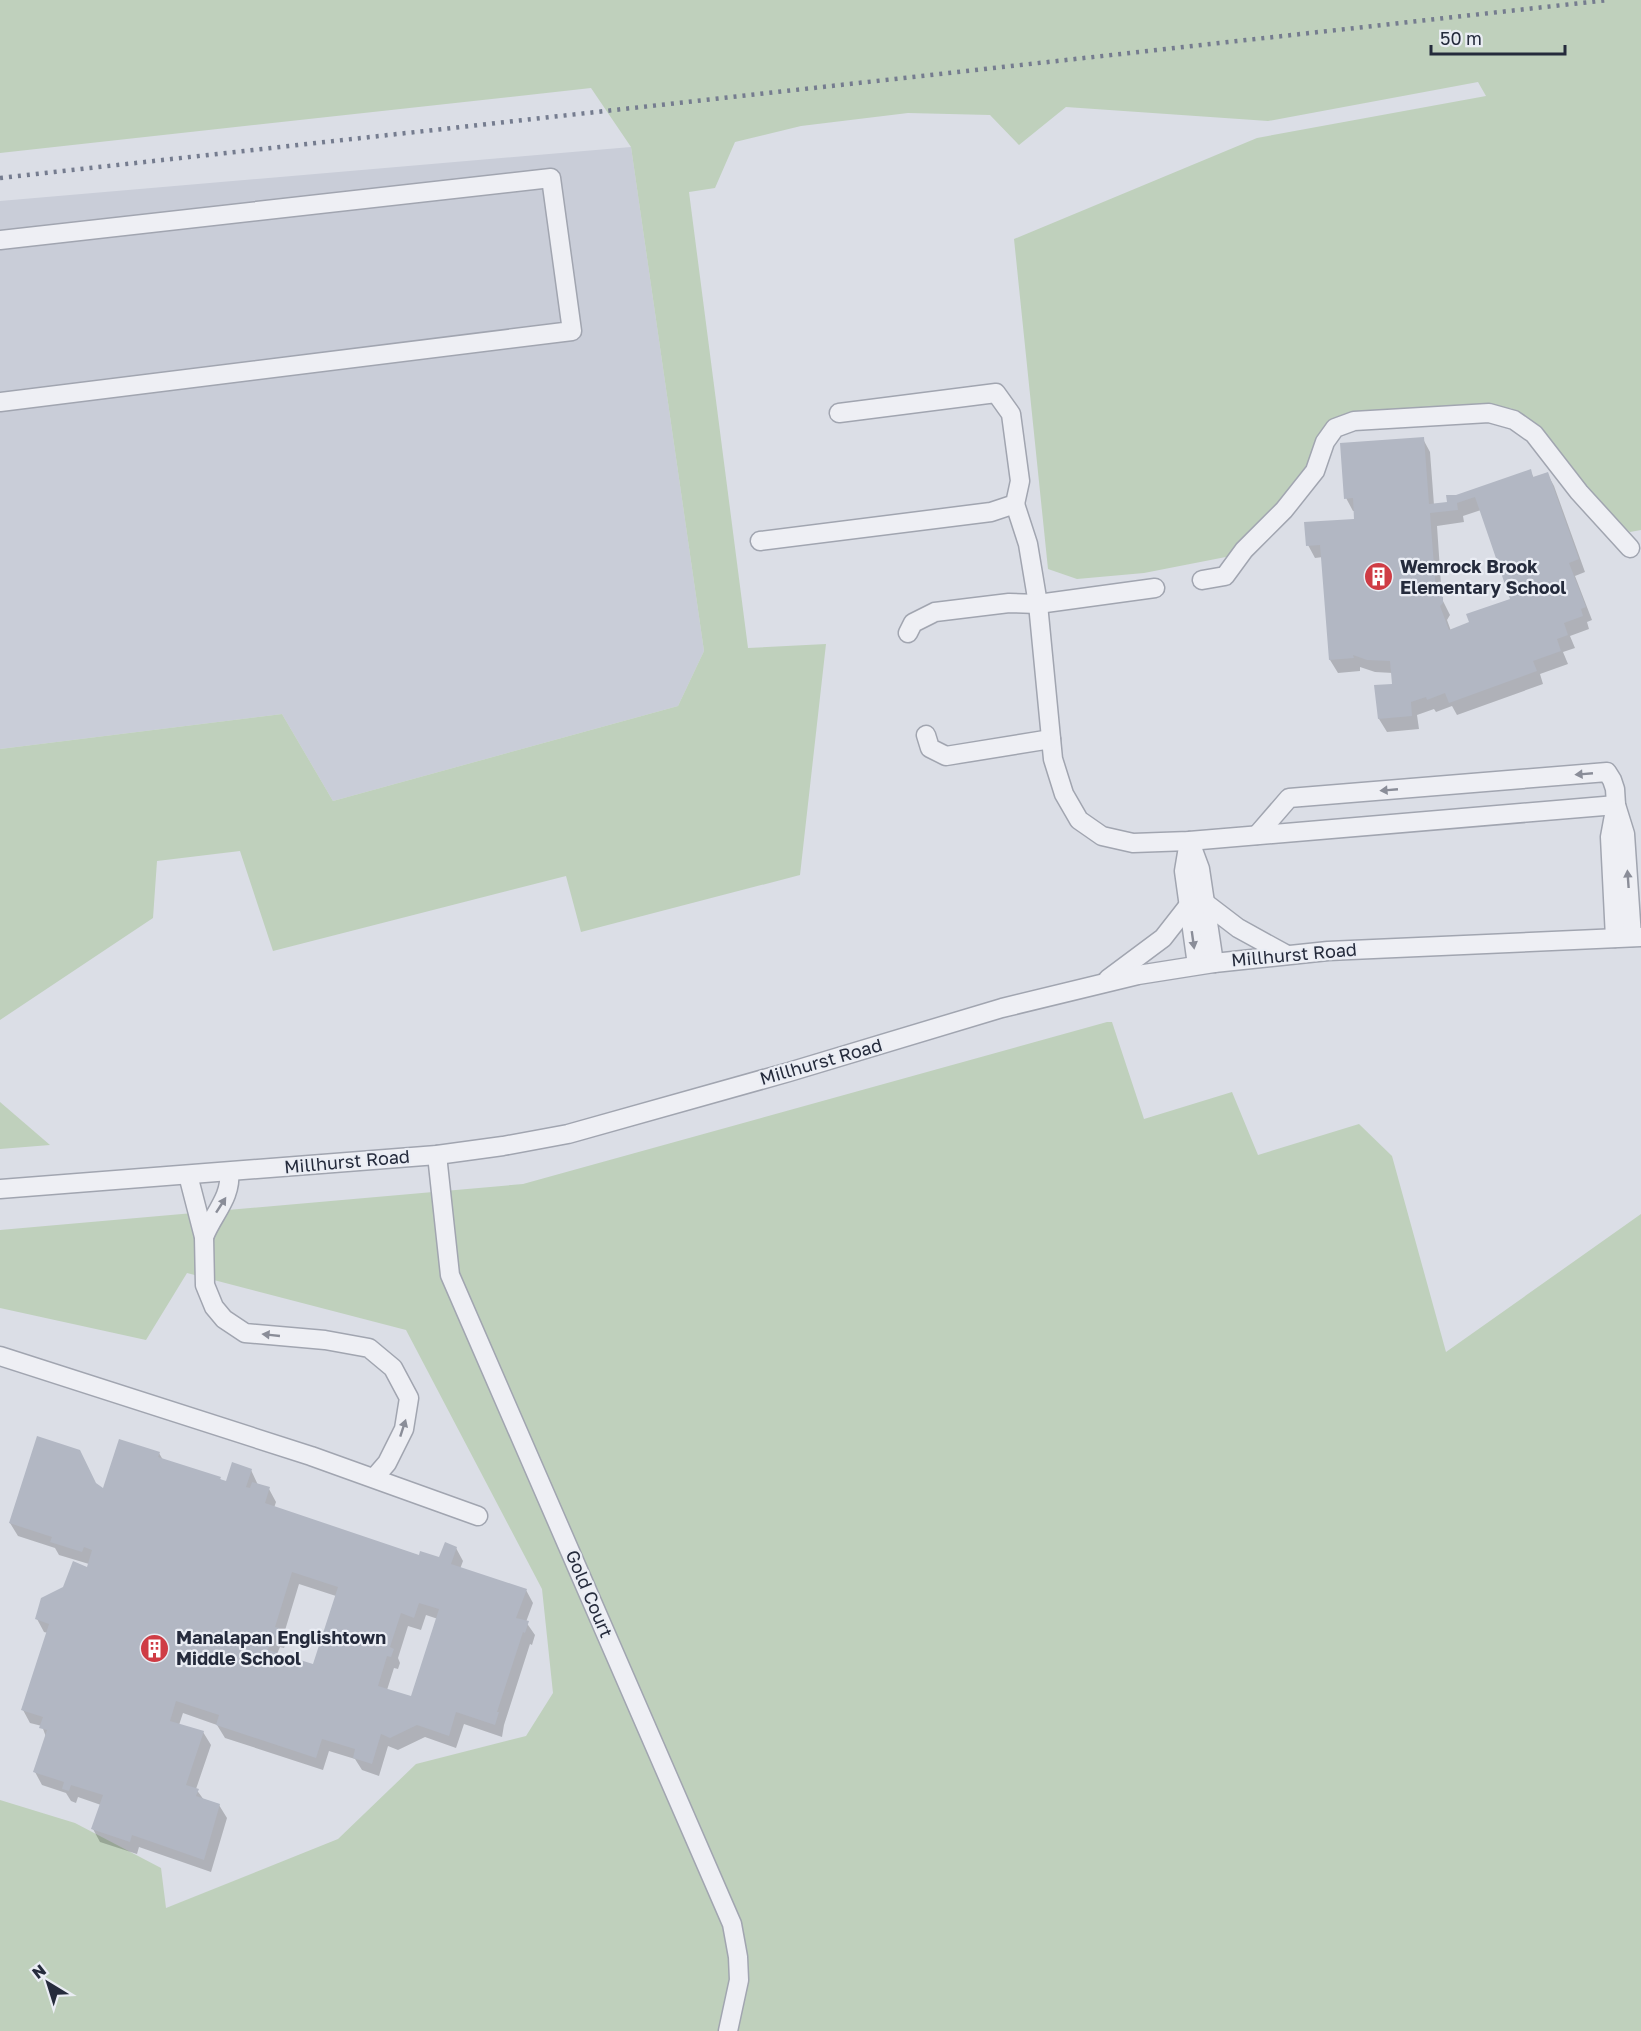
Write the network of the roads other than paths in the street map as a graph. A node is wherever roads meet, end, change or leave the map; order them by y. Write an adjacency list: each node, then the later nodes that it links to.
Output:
1 (0, 240): 2 (street)
2 (0, 402)
3 (839, 413): 4 (street)
4 (1015, 504): 5 (street); 9 (street)
5 (760, 541)
6 (1630, 548): 7 (street)
7 (1202, 580)
8 (1155, 588): 9 (street)
9 (1038, 604): 10 (street); 12 (street)
10 (908, 633)
11 (926, 735): 12 (street)
12 (1052, 739): 15 (street)
13 (1616, 805): 14 (street); 14 (street, one-way to 14); 17 (street)
14 (1257, 836): 15 (street)
15 (1189, 841): 16 (street)
16 (1196, 904): 18 (street); 19 (street); 20 (street)
17 (1629, 938): 18 (street, Millhurst Road)
18 (1287, 955): 19 (street, Millhurst Road)
19 (1205, 964): 20 (street, Millhurst Road)
20 (1104, 982): 21 (street, Millhurst Road)
21 (437, 1155): 22 (street, Millhurst Road); 29 (street, Gold Court)
22 (229, 1172): 23 (street, Millhurst Road); 25 (street, one-way to 22)
23 (188, 1175): 24 (street, Millhurst Road); 25 (street)
24 (0, 1189)
25 (204, 1237): 27 (street, one-way to 25)
26 (0, 1356): 27 (street)
27 (374, 1478): 28 (street)
28 (478, 1516)
29 (728, 2031)

